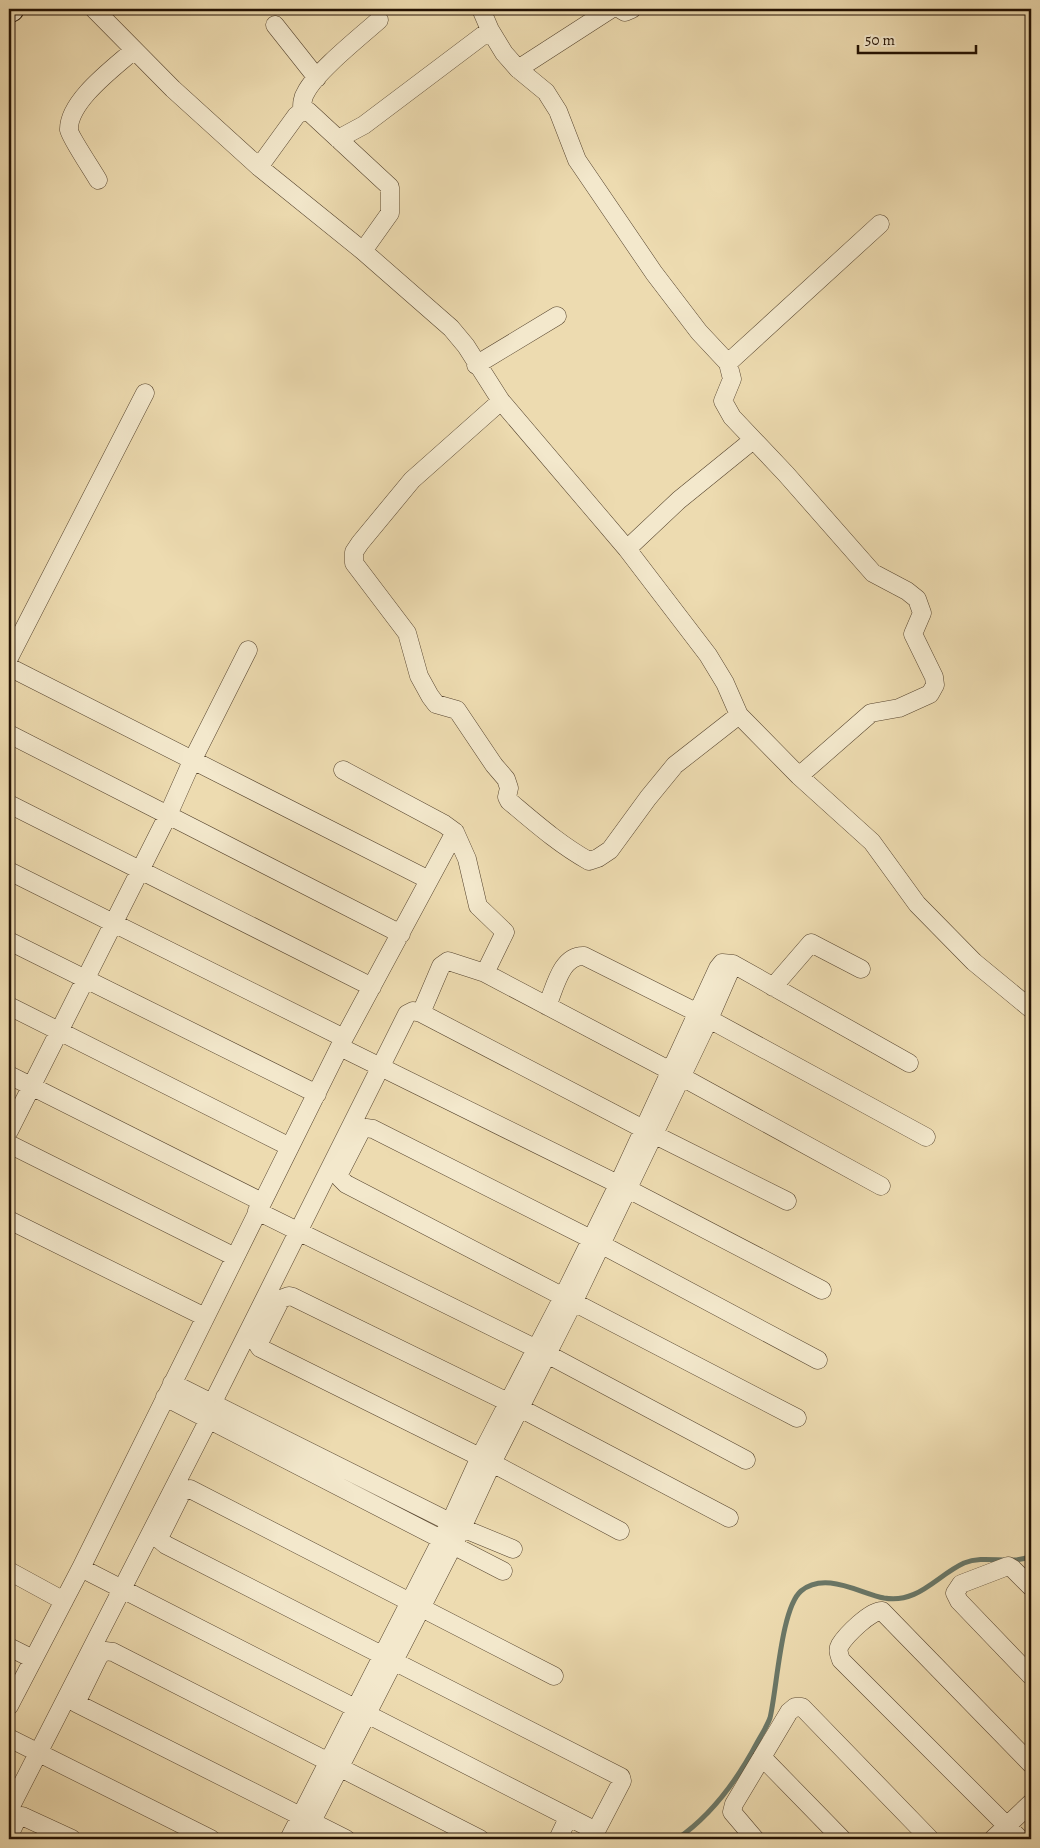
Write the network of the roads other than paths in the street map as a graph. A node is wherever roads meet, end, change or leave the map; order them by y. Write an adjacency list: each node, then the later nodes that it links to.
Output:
1 (94, 9): 9 (street)
2 (481, 9): 8 (street)
3 (611, 9): 10 (street)
4 (620, 9): 5 (street)
5 (632, 9)
6 (379, 20): 11 (street)
7 (275, 25): 11 (street)
8 (490, 30): 10 (street); 13 (street)
9 (134, 50): 14 (street); 15 (street)
10 (518, 68): 19 (street)
11 (317, 78): 12 (street)
12 (302, 111): 13 (street); 14 (street)
13 (338, 139): 17 (street)
14 (259, 167): 17 (street)
15 (98, 180)
16 (880, 224): 19 (street)
17 (363, 251): 20 (street)
18 (557, 316): 20 (street)
19 (728, 363): 23 (street)
20 (476, 365): 22 (street)
21 (145, 393): 26 (street)
22 (501, 401): 24 (street); 28 (street)
23 (753, 440): 24 (street); 32 (street)
24 (627, 549): 28 (street)
25 (248, 650): 30 (street)
26 (9, 658)
27 (9, 667): 30 (street)
28 (740, 715): 32 (street)
29 (9, 734): 34 (street)
30 (192, 761): 34 (street); 38 (street)
31 (343, 770): 35 (street)
32 (799, 776): 49 (street)
33 (9, 804): 36 (street)
34 (168, 815): 36 (street); 40 (street)
35 (455, 832): 38 (street); 43 (street)
36 (141, 870): 39 (street); 45 (street)
37 (9, 871): 39 (street)
38 (429, 880): 40 (street)
39 (114, 923): 44 (street); 53 (street)
40 (400, 934): 45 (street)
41 (9, 942): 44 (street)
42 (861, 969): 46 (street)
43 (485, 973): 48 (street); 50 (street)
44 (85, 979): 52 (street); 59 (street)
45 (372, 987): 53 (street)
46 (773, 987): 51 (street); 54 (street)
47 (9, 1006): 52 (street)
48 (547, 1006): 51 (street); 56 (street)
49 (1031, 1009)
50 (421, 1013): 55 (street); 61 (street)
51 (704, 1016): 56 (street); 62 (street)
52 (59, 1032): 58 (street); 64 (street)
53 (342, 1043): 55 (street); 59 (street)
54 (910, 1064)
55 (381, 1067): 66 (street); 70 (street)
56 (676, 1074): 61 (street); 65 (street)
57 (9, 1075): 58 (street)
58 (32, 1086): 60 (street); 68 (street)
59 (316, 1094): 64 (street)
60 (9, 1131)
61 (648, 1131): 66 (street); 67 (street)
62 (926, 1137)
63 (9, 1144): 72 (street)
64 (290, 1147): 68 (street)
65 (881, 1186)
66 (623, 1187): 71 (street); 73 (street)
67 (787, 1201)
68 (260, 1207): 70 (street); 72 (street)
69 (9, 1220): 75 (street)
70 (298, 1231): 76 (street); 80 (street)
71 (596, 1242): 74 (street); 74 (street); 77 (street)
72 (235, 1257): 75 (street)
73 (822, 1290)
74 (569, 1298): 76 (street); 81 (street)
75 (205, 1317): 78 (street)
76 (541, 1352): 79 (street); 83 (street)
77 (818, 1360)
78 (168, 1390): 80 (street); 89 (street)
79 (514, 1406): 82 (street); 82 (street); 84 (street)
80 (210, 1411): 85 (street); 87 (street); 93 (street)
81 (797, 1418)
82 (486, 1460): 85 (street); 86 (street)
83 (746, 1460)
84 (729, 1518)
85 (456, 1526): 87 (street); 88 (street)
86 (620, 1531)
87 (448, 1542): 90 (street); 95 (street)
88 (513, 1549)
89 (81, 1568): 93 (street); 94 (street)
90 (502, 1571)
91 (9, 1572): 94 (street)
92 (1031, 1587): 100 (street)
93 (120, 1588): 101 (street); 103 (street)
94 (64, 1600): 98 (street)
95 (416, 1605): 97 (street); 97 (street); 99 (street)
96 (9, 1647): 98 (street)
97 (388, 1658): 103 (street); 111 (street)
98 (33, 1659): 102 (street)
99 (554, 1676)
100 (1031, 1676)
101 (71, 1701): 105 (street); 108 (street); 112 (street)
102 (9, 1706)
103 (361, 1712): 108 (street); 111 (street)
104 (9, 1738): 105 (street)
105 (38, 1752): 110 (street); 116 (street)
106 (762, 1757): 122 (street); 123 (street); 124 (street)
107 (1031, 1764): 113 (street)
108 (334, 1765): 112 (street); 120 (street)
109 (1031, 1803): 113 (street)
110 (9, 1810)
111 (568, 1818): 121 (street)
112 (306, 1819): 117 (street); 118 (street); 119 (street)
113 (1007, 1826): 125 (street); 126 (street)
114 (9, 1836): 115 (street)
115 (72, 1839)
116 (211, 1839)
117 (289, 1839)
118 (303, 1839)
119 (346, 1839)
120 (480, 1839)
121 (558, 1839)
122 (755, 1839)
123 (842, 1839)
124 (930, 1839)
125 (993, 1839)
126 (1020, 1839)

